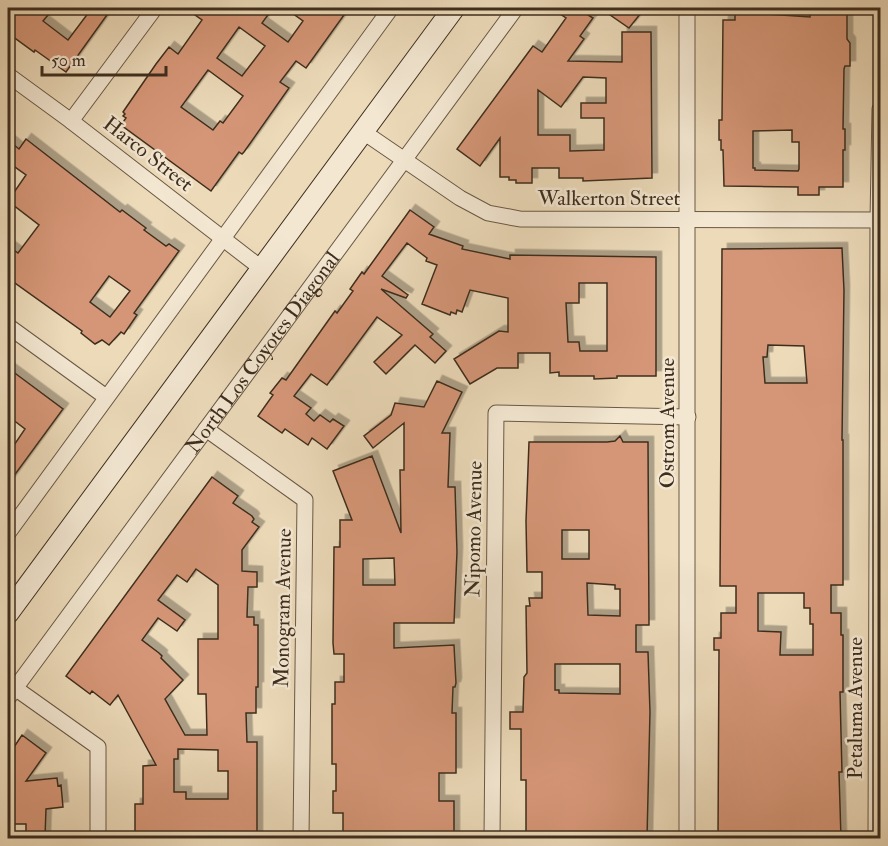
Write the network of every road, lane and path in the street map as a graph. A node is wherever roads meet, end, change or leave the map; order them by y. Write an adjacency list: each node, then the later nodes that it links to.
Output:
1 (155, 8): 8 (street)
2 (391, 8): 13 (street)
3 (454, 8): 9 (main road)
4 (516, 8): 10 (street, North Los Coyotes Diagonal)
5 (687, 8): 11 (street, Ostrom Avenue)
6 (8, 75): 8 (street, Harco Street)
7 (880, 109): 12 (street, Petaluma Avenue)
8 (71, 121): 13 (street, Harco Street)
9 (362, 130): 10 (street, Walkerton Street); 14 (main road)
10 (403, 160): 11 (street, Walkerton Street); 18 (street, North Los Coyotes Diagonal)
11 (688, 220): 12 (street, Walkerton Street); 17 (street, Ostrom Avenue)
12 (879, 220): 26 (street, Petaluma Avenue)
13 (221, 238): 14 (street, Harco Street); 16 (street)
14 (261, 268): 20 (main road)
15 (8, 326): 16 (street)
16 (106, 397): 19 (street)
17 (688, 417): 24 (street, Nipomo Avenue); 25 (street, Ostrom Avenue)
18 (206, 429): 21 (street, North Los Coyotes Diagonal); 23 (street, Monogram Avenue)
19 (8, 533)
20 (8, 613)
21 (11, 693): 22 (street)
22 (98, 838)
23 (301, 838)
24 (492, 838)
25 (687, 838)
26 (876, 838)

